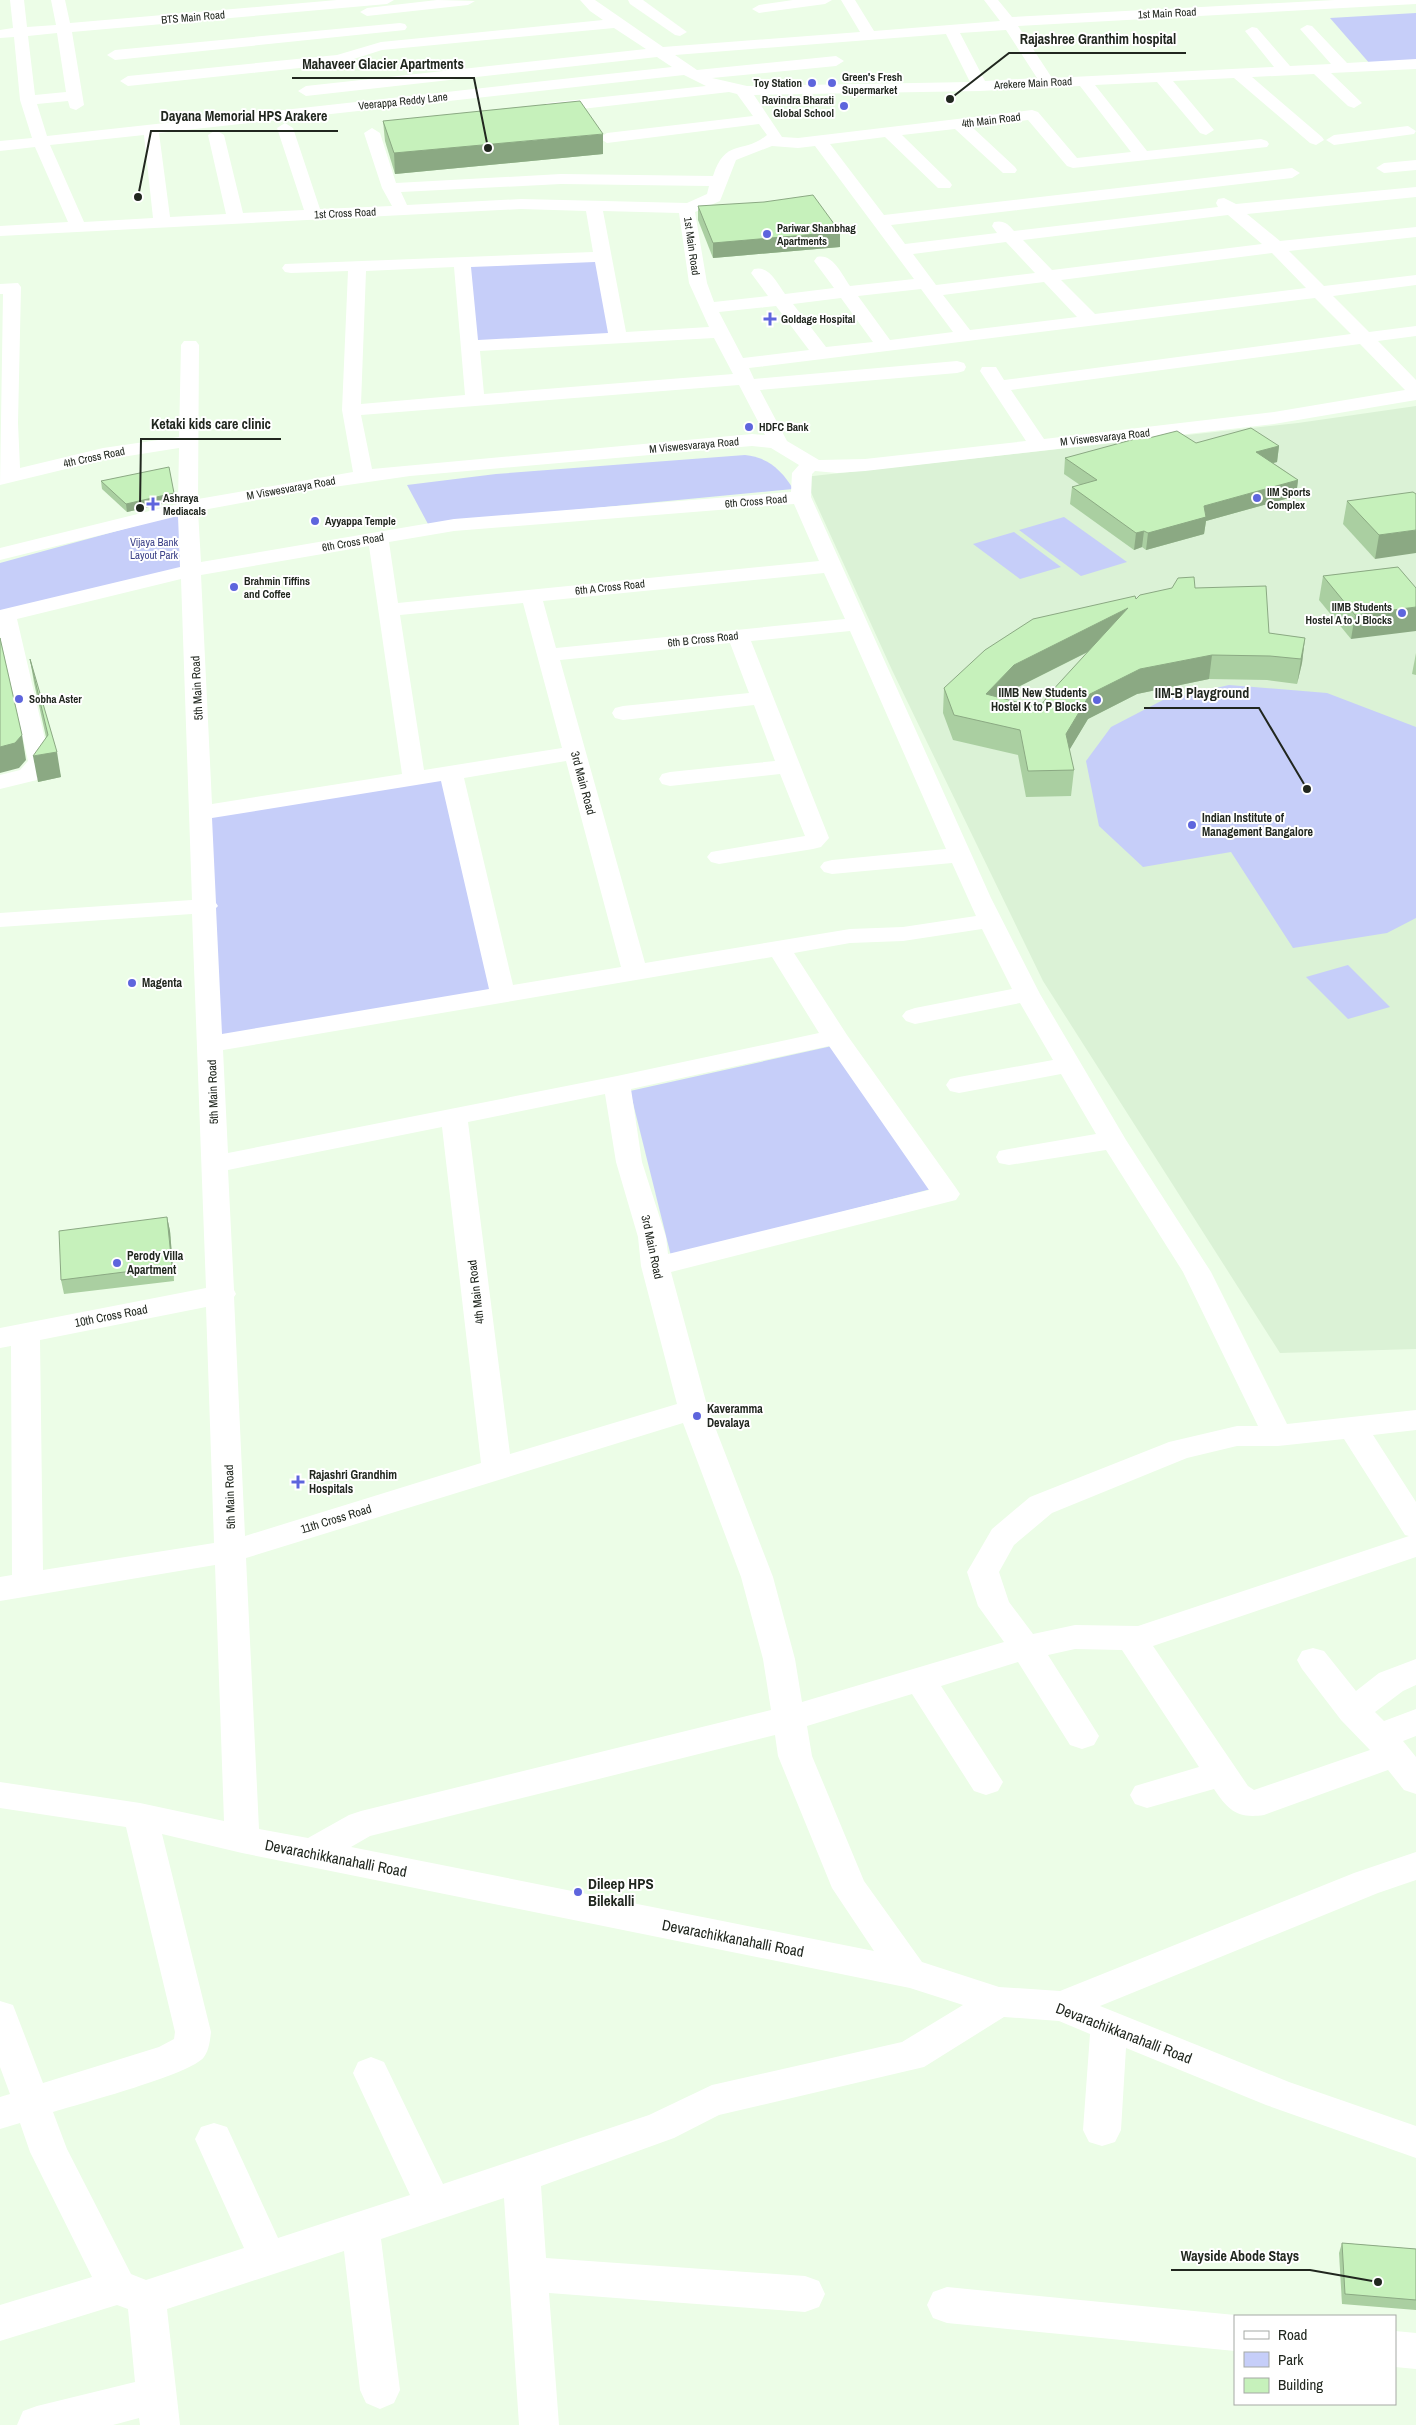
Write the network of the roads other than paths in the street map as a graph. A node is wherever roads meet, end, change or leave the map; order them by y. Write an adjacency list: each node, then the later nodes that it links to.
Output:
1 (17, 0): 32 (street)
2 (58, 0): 27 (street)
3 (210, 0): 21 (street)
4 (387, 0): 12 (street, BTS Main Road)
5 (467, 0): 19 (street)
6 (637, 0): 14 (street); 33 (street)
7 (745, 0): 20 (street)
8 (825, 0): 20 (street)
9 (991, 0): 25 (street)
10 (1157, 0): 17 (street)
11 (1416, 0): 16 (street, 1st Main Road)
12 (357, 1): 19 (street, BTS Main Road)
13 (848, 1): 35 (street)
14 (591, 4): 24 (street, Arekere Main Road)
15 (277, 5): 19 (street, BTS Main Road); 21 (street, BTS Main Road)
16 (1211, 5): 25 (street, 1st Main Road)
17 (1047, 6)
18 (140, 7): 23 (street)
19 (343, 9): 30 (street); 36 (street)
20 (759, 9): 22 (street)
21 (217, 15): 23 (street, BTS Main Road)
22 (776, 18)
23 (145, 22): 27 (street, BTS Main Road)
24 (616, 23): 38 (street, Arekere Main Road); 40 (street)
25 (1009, 24): 29 (street, 1st Main Road); 51 (street)
26 (415, 25): 30 (street)
27 (64, 29): 32 (street, BTS Main Road); 55 (street)
28 (1307, 29): 43 (street)
29 (951, 30): 35 (street, 1st Main Road); 52 (street)
30 (357, 31): 39 (street)
31 (1252, 31): 45 (street)
32 (22, 32): 34 (street, BTS Main Road); 55 (street)
33 (680, 32)
34 (0, 34)
35 (870, 36): 38 (street, 1st Main Road)
36 (113, 38)
37 (494, 46): 40 (street)
38 (661, 52): 46 (street, Arekere Main Road); 54 (street, 1st Main Road)
39 (115, 55)
40 (344, 58): 49 (street)
41 (836, 62): 46 (street, Veerappa Reddy Lane)
42 (1416, 64): 43 (street, Arekere Main Road)
43 (1343, 68): 44 (street, Arekere Main Road)
44 (1318, 69): 45 (street, Arekere Main Road); 56 (street)
45 (1286, 71): 47 (street, Arekere Main Road)
46 (690, 72): 53 (street, Arekere Main Road); 62 (street, Veerappa Reddy Lane)
47 (1238, 73): 48 (street, Arekere Main Road); 70 (street)
48 (1161, 77): 50 (street, Arekere Main Road); 63 (street)
49 (128, 81)
50 (1084, 81): 51 (street, Arekere Main Road); 77 (street)
51 (1048, 83): 52 (street, Arekere Main Road)
52 (980, 86): 53 (street, Arekere Main Road)
53 (735, 89): 57 (street); 59 (street)
54 (306, 92)
55 (28, 100): 73 (street)
56 (1354, 103)
57 (533, 109)
58 (1396, 119): 67 (street)
59 (764, 120): 68 (street); 72 (street)
60 (959, 124): 64 (street, 4th Main Road); 77 (street, 4th Main Road); 81 (street)
61 (285, 128): 94 (street)
62 (151, 130): 73 (street, Veerappa Reddy Lane); 97 (street)
63 (1206, 130)
64 (889, 132): 69 (street, 4th Main Road); 86 (street)
65 (372, 133): 87 (street)
66 (216, 135): 95 (street)
67 (1412, 136): 71 (street)
68 (607, 138)
69 (819, 140): 72 (street, 4th Main Road); 96 (street)
70 (1316, 140)
71 (1334, 140)
72 (770, 141): 84 (street, 1st Main Road)
73 (42, 142): 75 (street, Veerappa Reddy Lane); 98 (street)
74 (1261, 144): 76 (street)
75 (0, 146)
76 (1174, 153): 77 (street); 85 (street)
77 (1142, 155)
78 (616, 162): 83 (street)
79 (1416, 165): 80 (street)
80 (1384, 168)
81 (1009, 170)
82 (1292, 173): 85 (street)
83 (623, 180): 84 (street); 87 (street)
84 (719, 181): 91 (street, 1st Main Road)
85 (1203, 182): 90 (street); 93 (street)
86 (944, 185)
87 (390, 188): 92 (street)
88 (1416, 192): 93 (street)
89 (593, 204): 91 (street, 1st Cross Road); 92 (street, 1st Cross Road); 104 (street)
90 (981, 207): 96 (street); 101 (street)
91 (689, 208): 117 (street, 1st Main Road)
92 (402, 210): 94 (street, 1st Cross Road)
93 (1232, 210): 101 (street); 102 (street)
94 (314, 214): 95 (street, 1st Cross Road)
95 (236, 219): 97 (street, 1st Cross Road)
96 (879, 221): 103 (street)
97 (162, 222): 98 (street, 1st Cross Road)
98 (78, 227): 99 (street, 1st Cross Road)
99 (0, 231)
100 (1416, 232): 102 (street)
101 (1010, 236): 103 (street); 110 (street)
102 (1276, 247): 110 (street); 115 (street)
103 (901, 250): 112 (street)
104 (603, 257): 106 (street); 122 (street)
105 (823, 261): 114 (street)
106 (462, 262): 107 (street); 125 (street)
107 (357, 266): 108 (street); 132 (street)
108 (291, 268)
109 (760, 273): 116 (street)
110 (1049, 276): 112 (street); 118 (street)
111 (1416, 280): 115 (street)
112 (928, 287): 114 (street); 121 (street)
113 (0, 289): 133 (street)
114 (846, 292): 116 (street); 126 (street)
115 (1320, 292): 118 (street); 123 (street)
116 (780, 300): 117 (street); 127 (street)
117 (708, 308): 120 (street, 1st Main Road)
118 (1091, 320): 121 (street)
119 (1416, 331): 123 (street)
120 (721, 332): 122 (street); 129 (street, 1st Main Road)
121 (965, 336): 126 (street)
122 (618, 338): 125 (street)
123 (1364, 338): 130 (street); 136 (street)
124 (190, 345): 134 (street, 5th Main Road)
125 (470, 346): 131 (street)
126 (885, 346): 127 (street)
127 (822, 354): 129 (street)
128 (957, 367): 129 (street)
129 (743, 376): 131 (street); 135 (street, 1st Main Road)
130 (1416, 393): 136 (street, M Viswesvaraya Road)
131 (475, 400): 132 (street)
132 (351, 410): 138 (street)
133 (4, 424): 139 (street)
134 (188, 440): 139 (street, 4th Cross Road); 141 (street, 5th Main Road)
135 (778, 442): 137 (street); 138 (street, M Viswesvaraya Road)
136 (1039, 445): 137 (street, M Viswesvaraya Road)
137 (811, 464): 140 (street)
138 (364, 475): 141 (street, M Viswesvaraya Road)
139 (5, 477)
140 (801, 497): 142 (street, 6th Cross Road); 144 (street)
141 (188, 507): 143 (street, M Viswesvaraya Road); 145 (street, 5th Main Road)
142 (378, 538): 145 (street, 6th Cross Road); 147 (street)
143 (0, 554)
144 (832, 566): 146 (street, 6th A Cross Road); 149 (street)
145 (192, 570): 148 (street, 6th Cross Road); 161 (street, 5th Main Road)
146 (531, 595): 147 (street, 6th A Cross Road); 152 (street, 3rd Main Road)
147 (388, 610): 158 (street)
148 (3, 616): 151 (street)
149 (857, 624): 150 (street, 6th B Cross Road); 162 (street)
150 (738, 636): 152 (street, 6th B Cross Road); 153 (street)
151 (5, 638): 160 (street)
152 (548, 655): 155 (street, 3rd Main Road)
153 (762, 698): 154 (street); 156 (street)
154 (623, 713)
155 (574, 753): 157 (street); 169 (street, 3rd Main Road)
156 (789, 766): 159 (street); 163 (street)
157 (451, 773): 158 (street); 170 (street)
158 (414, 779): 161 (street)
159 (670, 779)
160 (0, 782)
161 (202, 813): 165 (street, 5th Main Road)
162 (959, 855): 164 (street); 167 (street)
163 (719, 856)
164 (832, 867)
165 (206, 906): 166 (street); 174 (street, 5th Main Road)
166 (0, 920)
167 (990, 921): 168 (street); 171 (street)
168 (778, 948): 169 (street); 173 (street)
169 (635, 972): 170 (street)
170 (503, 994): 174 (street)
171 (1027, 994): 172 (street); 175 (street)
172 (915, 1016)
173 (835, 1037): 176 (street); 182 (street)
174 (211, 1044): 181 (street, 5th Main Road)
175 (1070, 1065): 177 (street); 179 (street)
176 (617, 1084): 178 (street); 182 (street, 3rd Main Road)
177 (959, 1085)
178 (454, 1115): 181 (street); 189 (street, 4th Main Road)
179 (1113, 1140): 180 (street); 188 (street)
180 (1008, 1158)
181 (216, 1164): 183 (street, 5th Main Road)
182 (655, 1266): 185 (street, 3rd Main Road)
183 (222, 1294): 184 (street, 10th Cross Road); 192 (street, 5th Main Road)
184 (12, 1335): 193 (street)
185 (693, 1409): 189 (street, 11th Cross Road); 200 (street, 3rd Main Road)
186 (1416, 1420): 187 (street)
187 (1352, 1427): 188 (street); 190 (street)
188 (1278, 1436): 195 (street)
189 (497, 1469): 192 (street, 11th Cross Road)
190 (1416, 1527)
191 (1416, 1545): 194 (street)
192 (232, 1552): 193 (street, 11th Cross Road); 210 (street, 5th Main Road)
193 (14, 1587)
194 (1130, 1638): 195 (street); 204 (street)
195 (1026, 1648): 198 (street); 202 (street)
196 (1313, 1660): 199 (street)
197 (1416, 1670): 199 (street)
198 (920, 1680): 200 (street); 206 (street)
199 (1353, 1711): 203 (street)
200 (790, 1718): 211 (street); 213 (street, 3rd Main Road)
201 (1416, 1722): 203 (street)
202 (1082, 1736)
203 (1387, 1746): 204 (street); 205 (street)
204 (1222, 1773): 208 (street)
205 (1416, 1781)
206 (986, 1782)
207 (0, 1795): 209 (street, Devarachikkanahalli Road)
208 (1147, 1795)
209 (140, 1816): 210 (street, Devarachikkanahalli Road); 219 (street)
210 (242, 1839): 211 (street, Devarachikkanahalli Road)
211 (312, 1853): 213 (street, Devarachikkanahalli Road)
212 (1416, 1866): 215 (street)
213 (910, 1973): 214 (street, Devarachikkanahalli Road)
214 (999, 2002): 215 (street, Devarachikkanahalli Road); 223 (street)
215 (1061, 2006): 216 (street, Devarachikkanahalli Road)
216 (1109, 2026): 220 (street); 222 (street, Devarachikkanahalli Road)
217 (4, 2039): 219 (street)
218 (371, 2074): 224 (street)
219 (15, 2108): 228 (street)
220 (1102, 2130)
221 (214, 2139): 226 (street)
222 (1416, 2142)
223 (521, 2176): 224 (street); 227 (street)
224 (433, 2204): 225 (street)
225 (360, 2228): 226 (street); 235 (street)
226 (268, 2258): 228 (street)
227 (529, 2274): 229 (street); 238 (street)
228 (131, 2292): 231 (street); 236 (street)
229 (805, 2294)
230 (947, 2305): 232 (street)
231 (0, 2323)
232 (1234, 2334)
233 (1396, 2349): 234 (street)
234 (1416, 2351)
235 (380, 2390)
236 (159, 2410): 237 (street)
237 (38, 2425)
238 (539, 2425)

